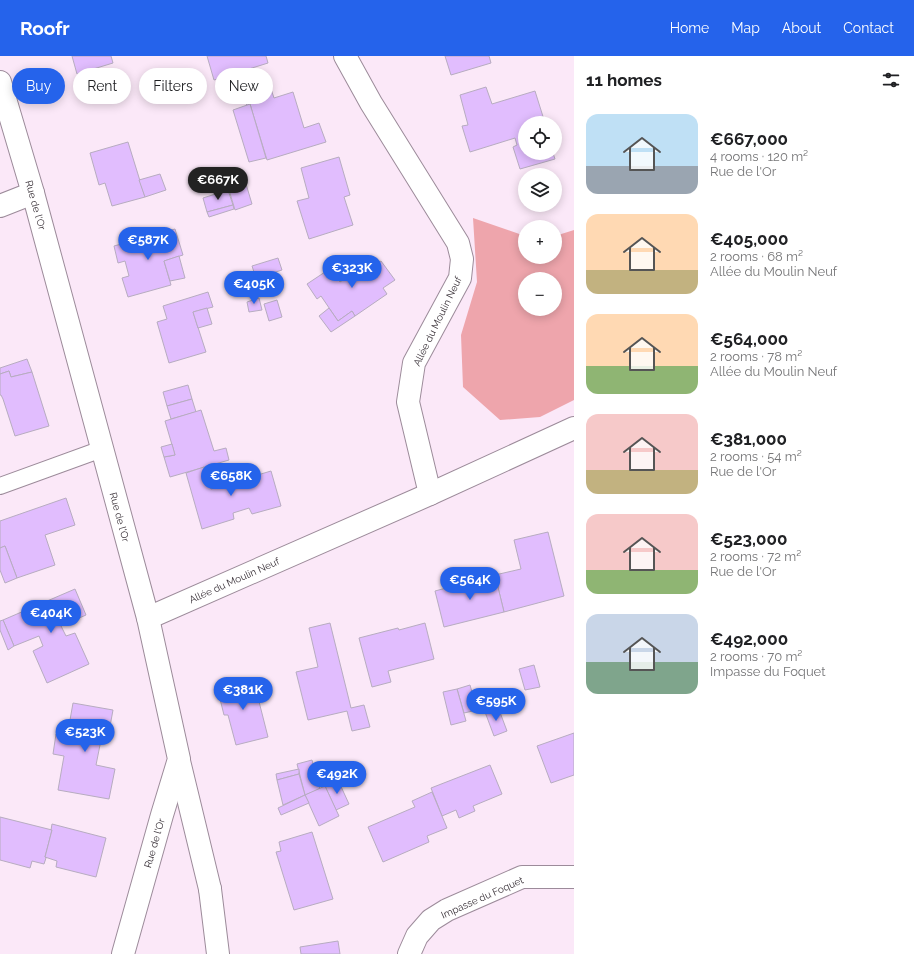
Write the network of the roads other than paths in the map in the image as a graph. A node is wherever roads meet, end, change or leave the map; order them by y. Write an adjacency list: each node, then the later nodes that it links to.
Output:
1 (345, 56): 8 (street, Allée du Moulin Neuf)
2 (0, 82): 3 (street, Rue de l'Or)
3 (33, 193): 4 (street); 6 (street, Rue de l'Or)
4 (0, 206)
5 (574, 428): 8 (street, Allée du Moulin Neuf)
6 (102, 449): 7 (lane); 9 (street, Rue de l'Or)
7 (0, 486)
8 (430, 494): 9 (street, Allée du Moulin Neuf)
9 (148, 618): 10 (street, Rue de l'Or)
10 (179, 759): 12 (street, Rue de l'Or); 13 (street)
11 (574, 877): 14 (street, Impasse du Foquet)
12 (124, 954)
13 (218, 954)
14 (409, 954)

